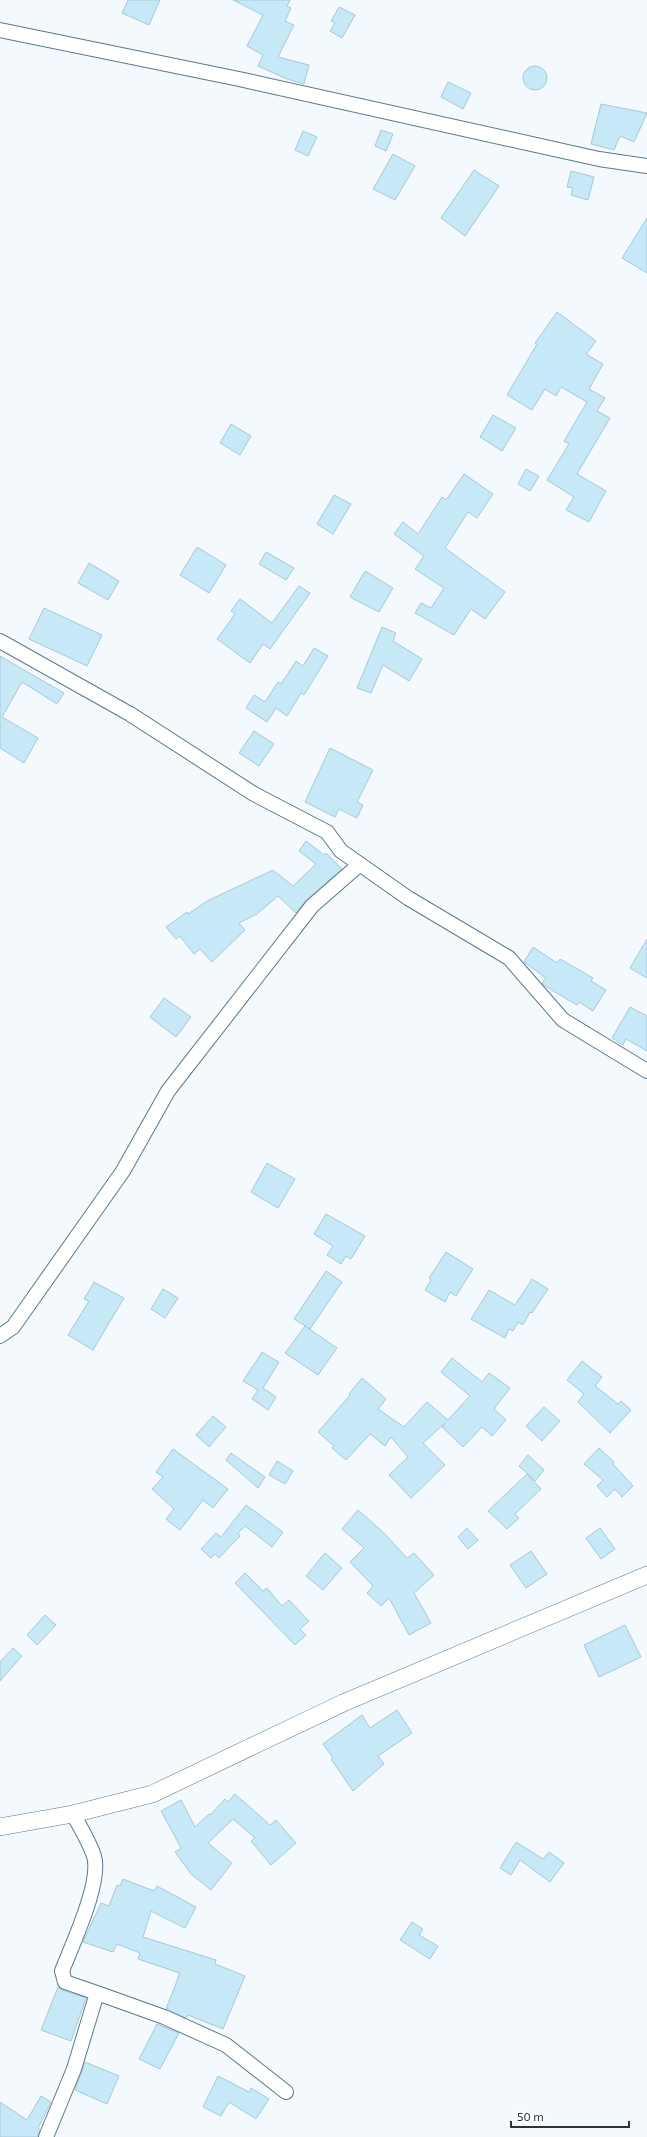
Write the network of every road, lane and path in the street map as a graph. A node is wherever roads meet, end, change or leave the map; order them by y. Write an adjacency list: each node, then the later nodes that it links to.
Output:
1 (0, 30): 2 (street)
2 (647, 166)
3 (0, 641): 4 (street)
4 (360, 864): 5 (street); 6 (street)
5 (647, 1071)
6 (0, 1336)
7 (647, 1575): 8 (street)
8 (73, 1814): 9 (street); 10 (street)
9 (0, 1826)
10 (97, 1993): 11 (street); 12 (street)
11 (286, 2092)
12 (46, 2137)

